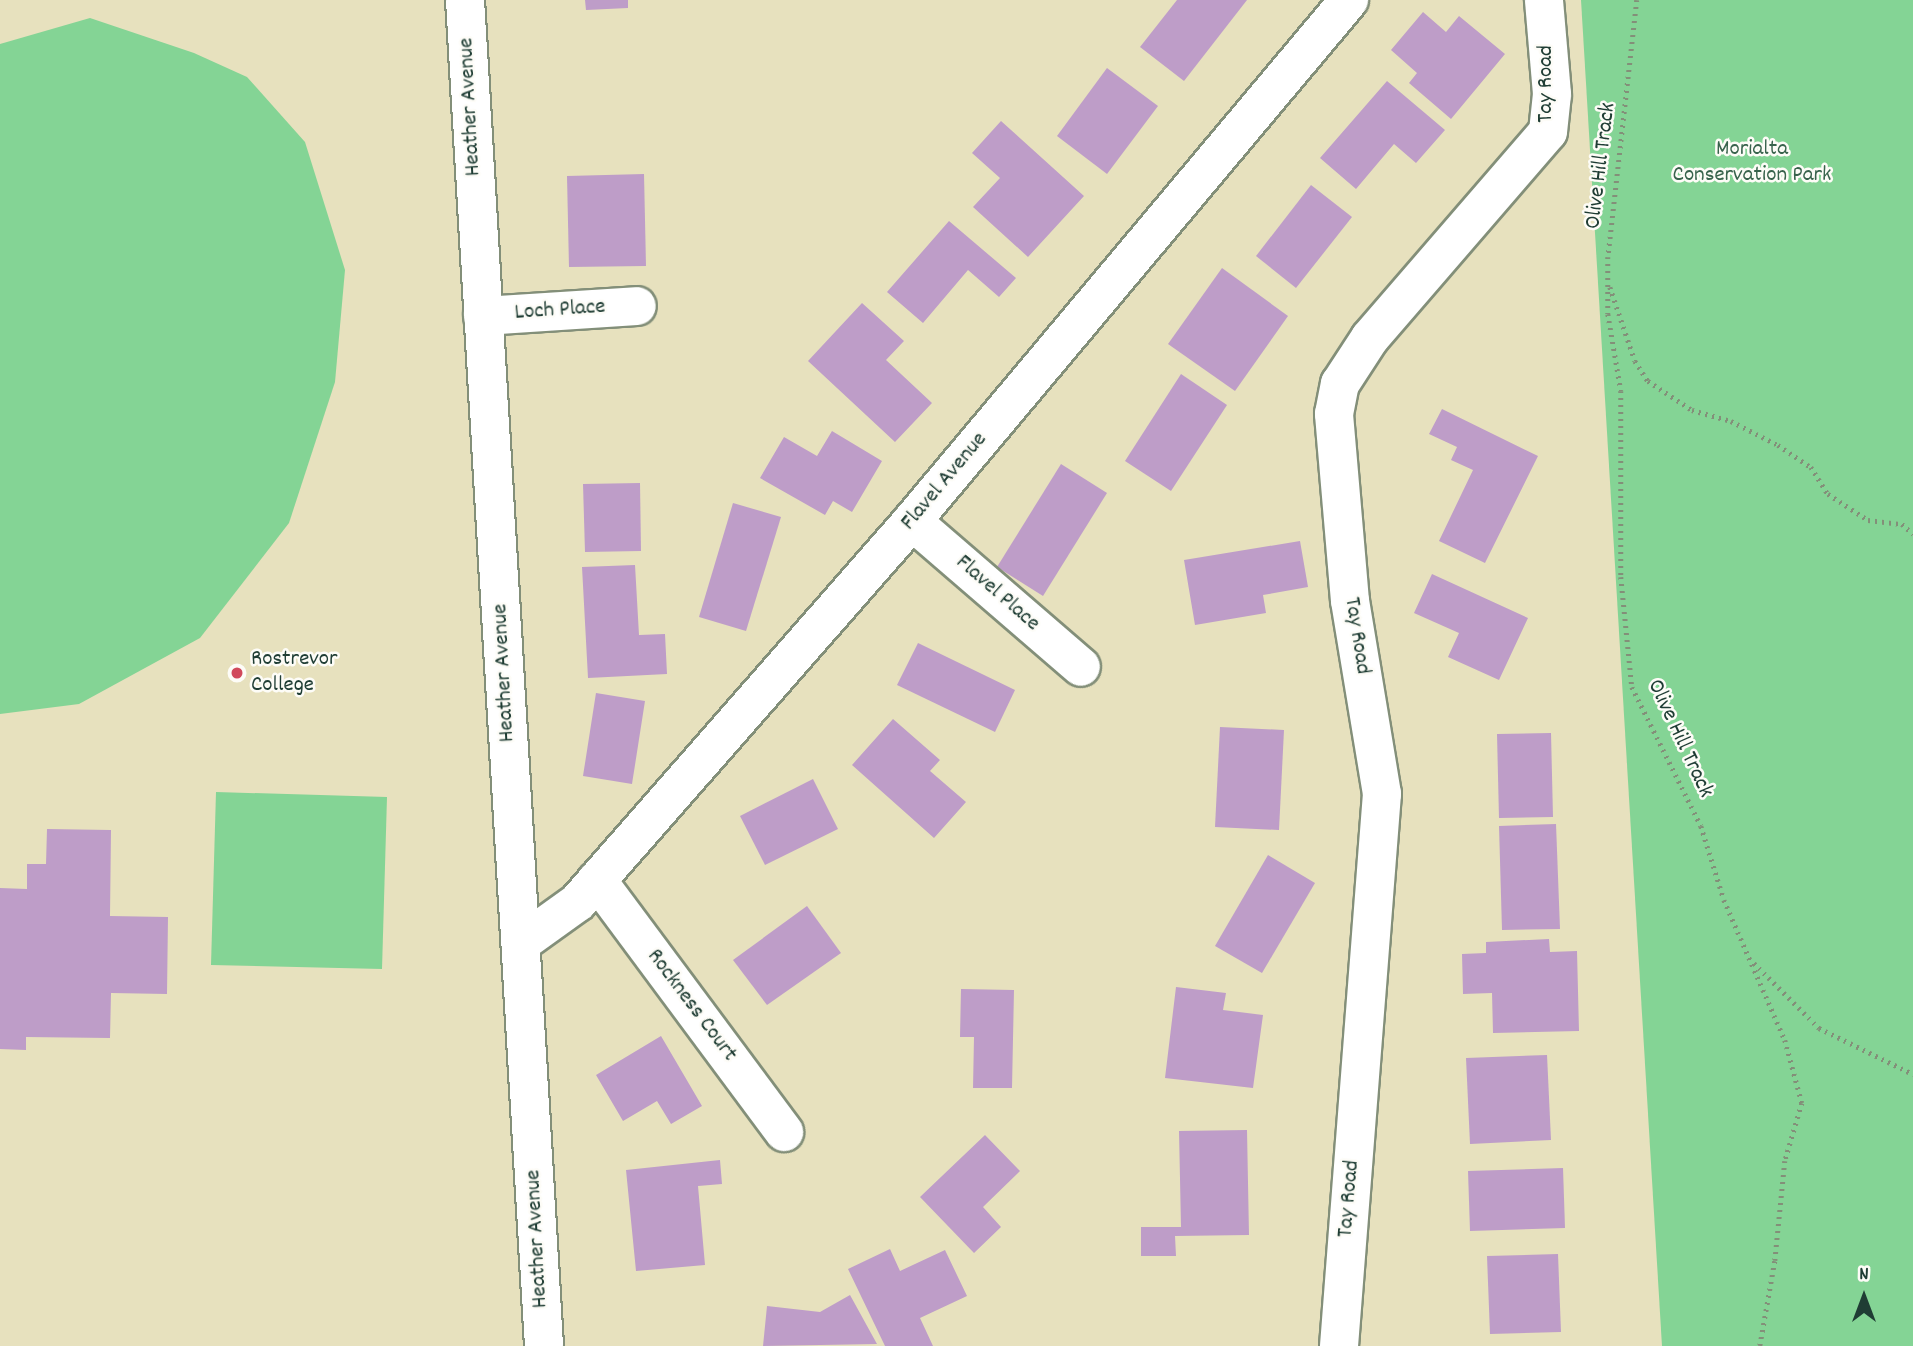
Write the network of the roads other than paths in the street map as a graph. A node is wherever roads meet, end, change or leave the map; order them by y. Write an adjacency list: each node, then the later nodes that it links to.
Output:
1 (466, 0): 5 (street, Heather Avenue)
2 (1349, 0): 6 (street, Flavel Avenue)
3 (1544, 0): 12 (street, Tay Road)
4 (637, 306): 5 (street, Loch Place)
5 (483, 316): 9 (street, Heather Avenue)
6 (912, 522): 7 (street, Flavel Place); 8 (street, Flavel Avenue)
7 (1082, 667)
8 (597, 880): 9 (street, Flavel Avenue); 10 (street, Rockness Court)
9 (521, 943): 11 (street, Heather Avenue)
10 (784, 1132)
11 (544, 1346)
12 (1339, 1346)

